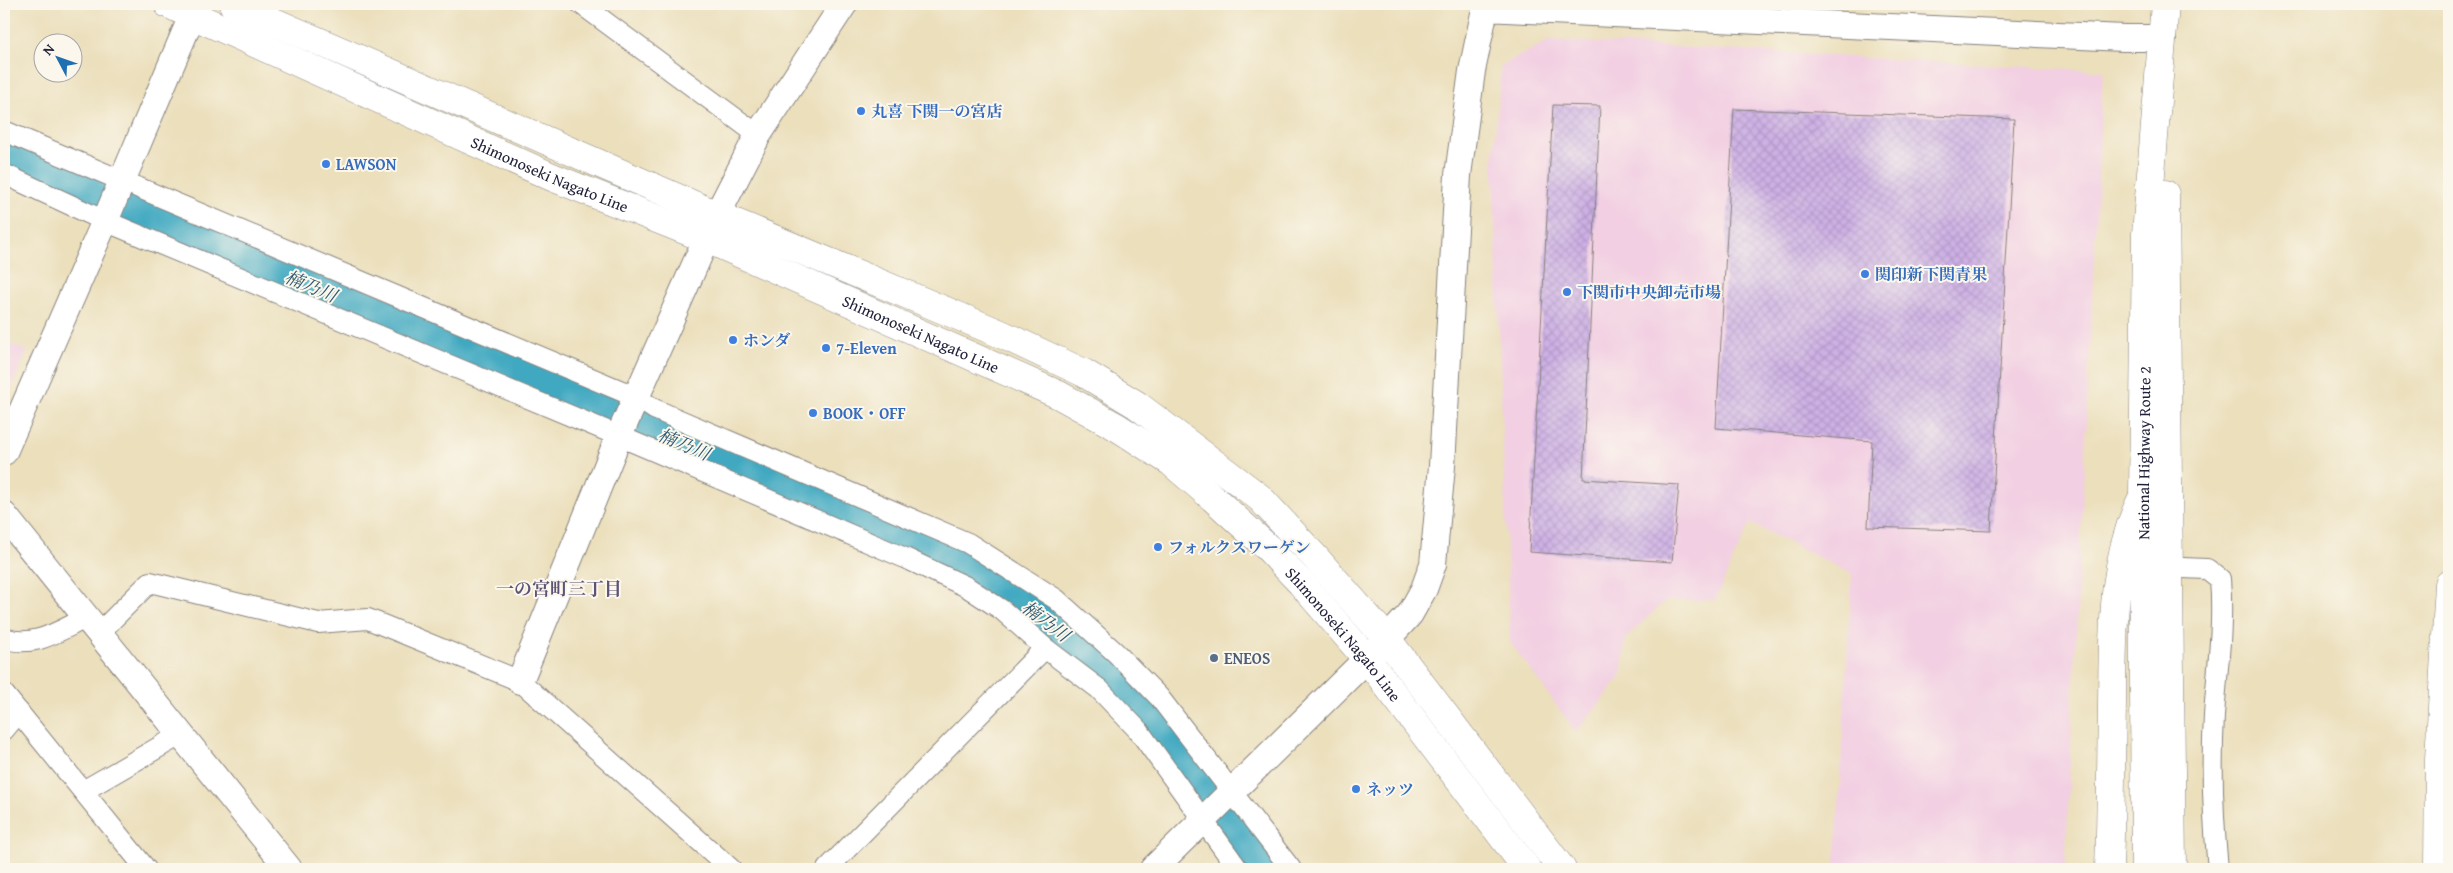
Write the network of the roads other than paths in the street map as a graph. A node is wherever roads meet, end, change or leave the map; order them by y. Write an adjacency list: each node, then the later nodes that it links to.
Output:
1 (168, 4): 7 (main road, Shimonoseki Nagato Line)
2 (233, 4): 14 (main road, Shimonoseki Nagato Line)
3 (581, 4): 10 (street)
4 (844, 4): 10 (street)
5 (2165, 4): 8 (main road, National Highway Route 2)
6 (1486, 6): 8 (street); 24 (street)
7 (194, 9): 12 (street); 14 (main road, Shimonoseki Nagato Line)
8 (2163, 38): 18 (main road, National Highway Route 2); 20 (main road, National Highway Route 2)
9 (4, 131): 12 (street)
10 (758, 135): 14 (street)
11 (4, 174): 13 (street)
12 (121, 184): 13 (street); 15 (street)
13 (107, 217): 16 (street); 17 (street)
14 (712, 227): 15 (street); 24 (main road, Shimonoseki Nagato Line); 26 (main road, Shimonoseki Nagato Line)
15 (635, 400): 16 (street); 33 (street)
16 (620, 432): 25 (street); 27 (street)
17 (4, 452)
18 (2143, 496): 20 (main road, National Highway Route 2); 44 (main road)
19 (4, 515): 22 (street)
20 (2156, 567): 45 (main road, National Highway Route 2); 46 (main road, National Highway Route 2); 47 (street)
21 (2449, 584): 48 (main road)
22 (92, 626): 23 (street); 27 (street); 31 (street)
23 (4, 638)
24 (1387, 639): 26 (street); 43 (main road, Shimonoseki Nagato Line)
25 (1046, 648): 34 (street); 38 (street)
26 (1367, 659): 33 (street); 42 (main road, Shimonoseki Nagato Line)
27 (520, 681): 37 (street)
28 (4, 694): 29 (street)
29 (19, 712): 30 (street); 32 (street)
30 (4, 730)
31 (180, 735): 32 (street); 36 (street)
32 (83, 791): 35 (street)
33 (1230, 795): 34 (street); 41 (street)
34 (1205, 819): 39 (street); 40 (street)
35 (146, 869)
36 (289, 869)
37 (731, 869)
38 (828, 869)
39 (1153, 869)
40 (1238, 869)
41 (1291, 869)
42 (1526, 869)
43 (1562, 869)
44 (2109, 869)
45 (2145, 869)
46 (2172, 869)
47 (2218, 869)
48 (2438, 869)

